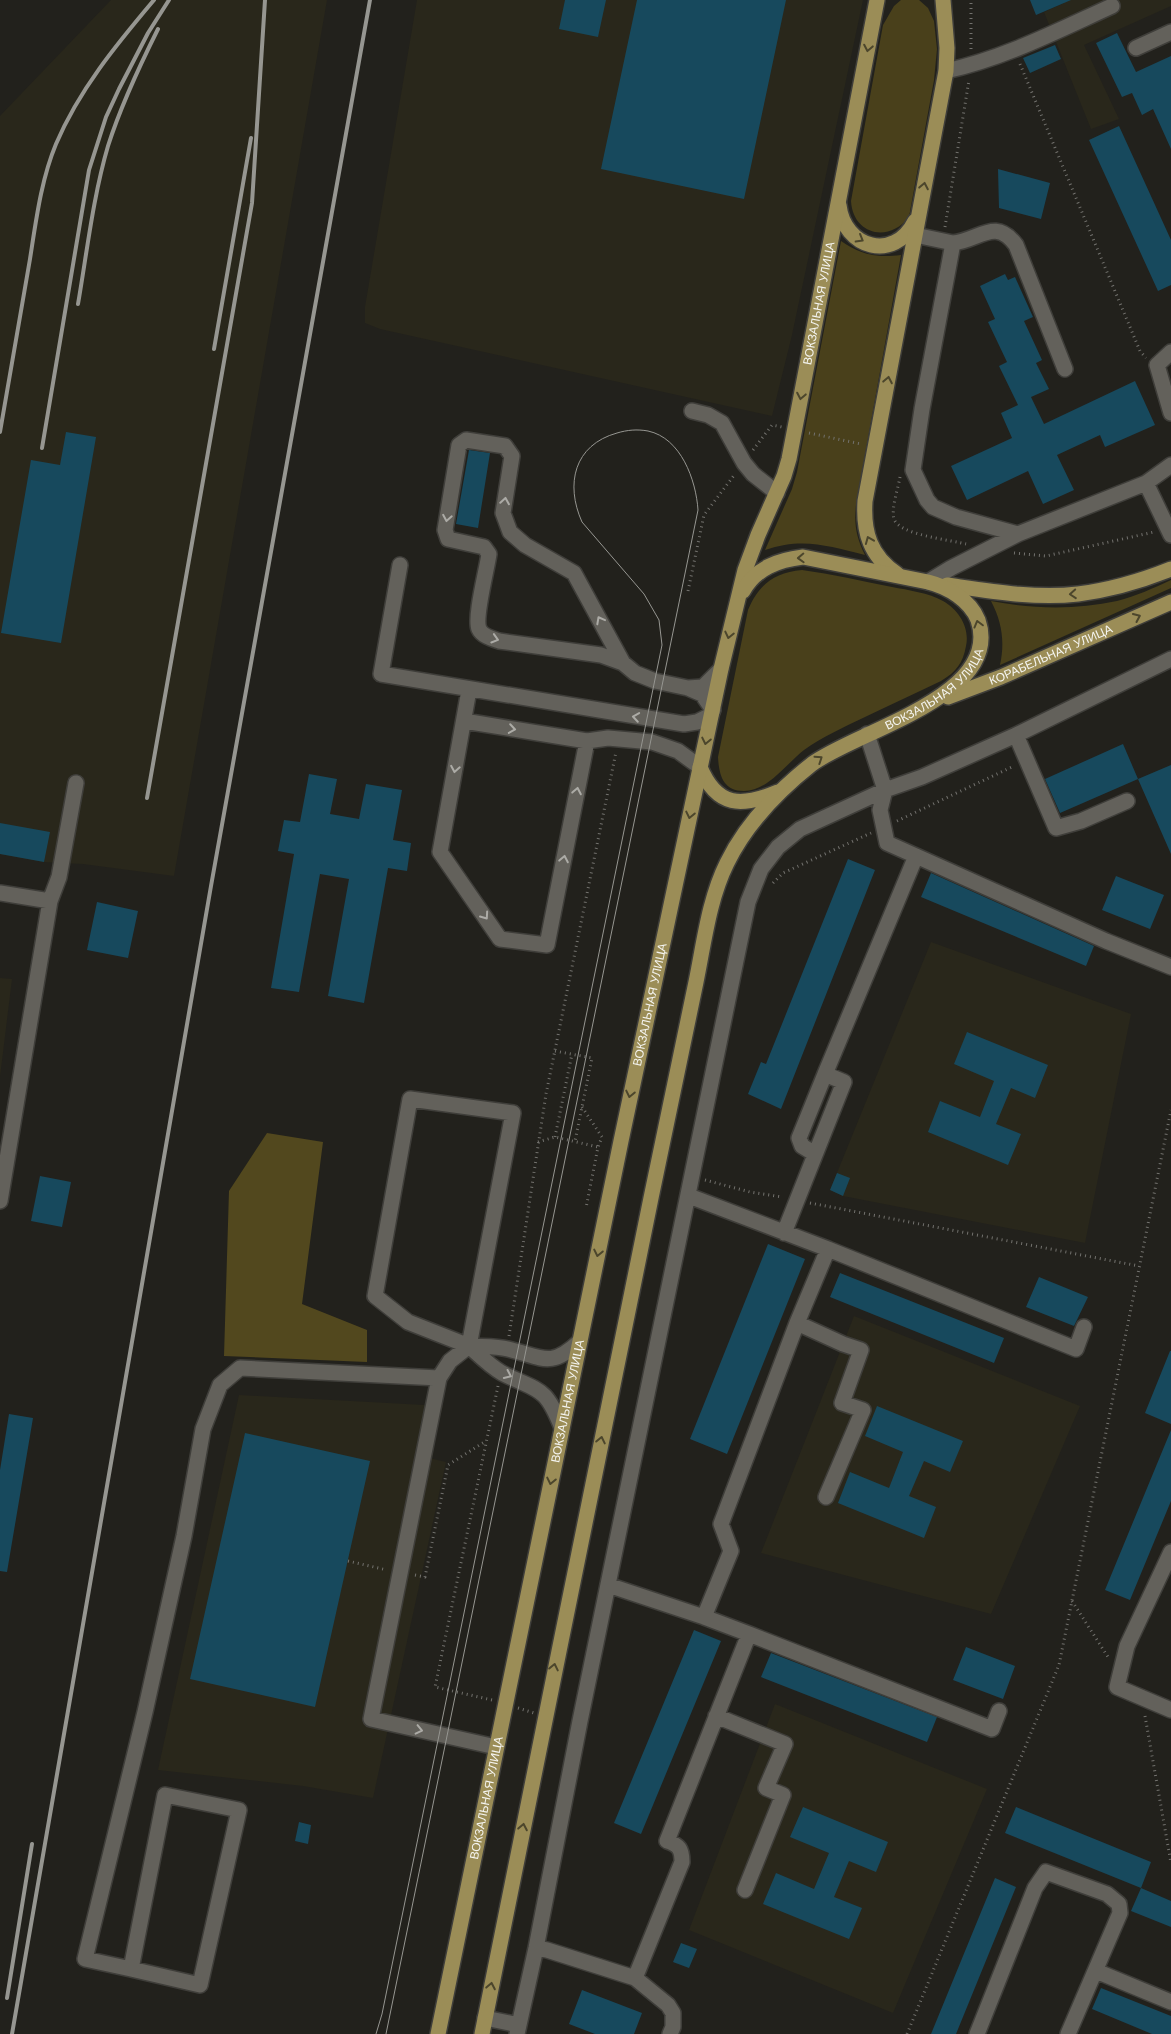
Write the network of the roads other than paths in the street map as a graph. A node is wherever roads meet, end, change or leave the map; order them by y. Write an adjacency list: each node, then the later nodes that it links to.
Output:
1 (933, 0): 5 (main road)
2 (943, 0): 5 (main road, ВОКЗАЛЬНАЯ УЛИЦА)
3 (878, 4): 9 (main road, ВОКЗАЛЬНАЯ УЛИЦА, one-way to 9)
4 (1112, 6): 8 (street)
5 (946, 18): 8 (main road, ВОКЗАЛЬНАЯ УЛИЦА)
6 (1171, 32): 7 (street)
7 (1136, 48)
8 (946, 70): 10 (main road, ВОКЗАЛЬНАЯ УЛИЦА, one-way to 8)
9 (839, 199): 10 (main road, one-way to 10); 19 (main road, ВОКЗАЛЬНАЯ УЛИЦА, one-way to 19)
10 (919, 212): 11 (main road, ВОКЗАЛЬНАЯ УЛИЦА)
11 (915, 235): 12 (street); 24 (main road, ВОКЗАЛЬНАЯ УЛИЦА, one-way to 11)
12 (948, 241): 14 (street); 21 (street)
13 (1171, 352): 16 (street)
14 (1065, 369)
15 (692, 411): 19 (street)
16 (1171, 413)
17 (1171, 465): 18 (street)
18 (1146, 483): 20 (street); 21 (street)
19 (777, 493): 26 (main road, ВОКЗАЛЬНАЯ УЛИЦА)
20 (1170, 532)
21 (1018, 534): 25 (street)
22 (400, 564): 32 (street)
23 (1171, 569): 25 (main road, one-way to 25)
24 (900, 576): 25 (main road, ВОКЗАЛЬНАЯ УЛИЦА); 26 (main road, ВОКЗАЛЬНАЯ УЛИЦА, one-way to 26)
25 (935, 583): 33 (main road, ВОКЗАЛЬНАЯ УЛИЦА, one-way to 25)
26 (737, 600): 30 (main road, ВОКЗАЛЬНАЯ УЛИЦА, one-way to 30)
27 (1171, 602): 33 (main road, КОРАБЕЛЬНАЯ УЛИЦА, one-way to 27)
28 (1171, 658): 37 (street)
29 (623, 662): 29 (street, one-way to 29); 31 (street)
30 (721, 669): 31 (street); 34 (main road, ВОКЗАЛЬНАЯ УЛИЦА)
31 (688, 688): 34 (street)
32 (469, 690): 34 (street, one-way to 32); 35 (street)
33 (931, 704): 36 (main road, ВОКЗАЛЬНАЯ УЛИЦА)
34 (712, 712): 39 (main road, ВОКЗАЛЬНАЯ УЛИЦА, one-way to 39)
35 (464, 721): 38 (street, one-way to 38); 38 (street, one-way to 38)
36 (867, 734): 41 (main road, ВОКЗАЛЬНАЯ УЛИЦА, one-way to 36); 42 (street)
37 (1016, 736): 42 (street); 43 (street)
38 (586, 741): 39 (street)
39 (700, 767): 41 (main road, ВОКЗАЛЬНАЯ УЛИЦА); 56 (main road, ВОКЗАЛЬНАЯ УЛИЦА, one-way to 56)
40 (76, 783): 46 (street)
41 (782, 790): 75 (main road, ВОКЗАЛЬНАЯ УЛИЦА, one-way to 41)
42 (885, 790): 44 (street); 50 (street)
43 (1127, 801)
44 (916, 856): 47 (street); 48 (street)
45 (0, 892): 46 (street)
46 (50, 901): 51 (street)
47 (1171, 967)
48 (825, 1074): 49 (street); 49 (street)
49 (815, 1154): 52 (street)
50 (694, 1198): 52 (street); 62 (street)
51 (0, 1202)
52 (784, 1233): 53 (street)
53 (828, 1249): 54 (street); 55 (street)
54 (797, 1323): 60 (street); 63 (street)
55 (1084, 1327)
56 (580, 1342): 57 (street); 59 (main road, ВОКЗАЛЬНАЯ УЛИЦА)
57 (469, 1346): 57 (street); 58 (street); 59 (street, one-way to 59)
58 (439, 1378): 68 (street, one-way to 68); 71 (street)
59 (562, 1428): 68 (main road, ВОКЗАЛЬНАЯ УЛИЦА, one-way to 68)
60 (826, 1497)
61 (1171, 1552): 65 (street)
62 (608, 1585): 63 (street); 70 (street)
63 (704, 1617): 64 (street)
64 (749, 1634): 66 (street); 67 (street)
65 (1171, 1710)
66 (999, 1711)
67 (716, 1716): 69 (street); 73 (street)
68 (496, 1747): 78 (main road, ВОКЗАЛЬНАЯ УЛИЦА)
69 (746, 1890)
70 (536, 1948): 73 (street); 76 (street)
71 (131, 1968): 71 (street)
72 (1096, 1971): 74 (street); 80 (street); 81 (street)
73 (635, 1978): 77 (street)
74 (1171, 2002)
75 (485, 2018): 76 (street); 79 (main road, ВОКЗАЛЬНАЯ УЛИЦА)
76 (518, 2029)
77 (674, 2032)
78 (438, 2034)
79 (482, 2034)
80 (977, 2034)
81 (1068, 2034)

